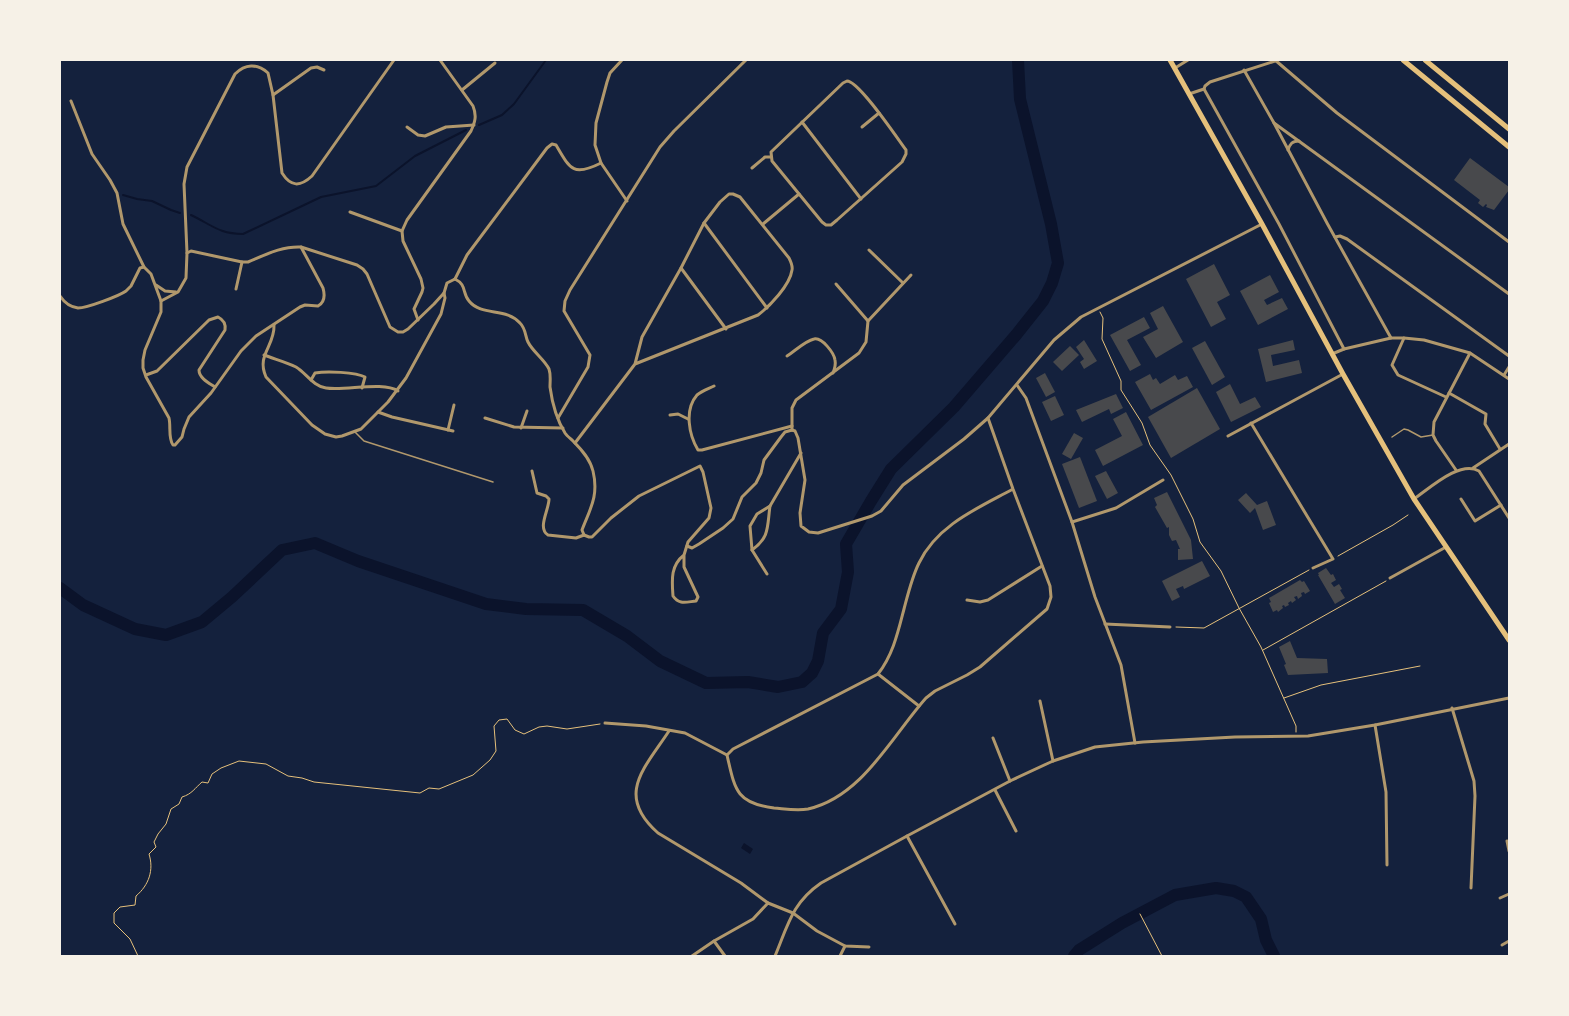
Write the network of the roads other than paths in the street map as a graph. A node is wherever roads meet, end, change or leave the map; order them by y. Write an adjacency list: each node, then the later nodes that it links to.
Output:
1 (394, 60): 17 (street)
2 (440, 60): 15 (street)
3 (622, 60): 30 (street)
4 (746, 60): 34 (street)
5 (1170, 60): 11 (main road)
6 (1187, 60): 11 (street)
7 (1275, 60): 13 (street); 41 (street)
8 (1403, 60): 27 (main road)
9 (1425, 60): 25 (main road)
10 (495, 63): 15 (street)
11 (1175, 68): 16 (main road)
12 (324, 70): 17 (street)
13 (1244, 70): 14 (street); 21 (street)
14 (1204, 89): 16 (street); 66 (street)
15 (462, 90): 22 (street)
16 (1189, 94): 38 (main road)
17 (273, 95): 44 (street)
18 (71, 101): 46 (street)
19 (879, 113): 20 (street); 24 (street); 33 (street)
20 (802, 122): 29 (street); 33 (street)
21 (1274, 123): 26 (street); 28 (street)
22 (474, 125): 23 (street); 39 (street)
23 (407, 127)
24 (862, 127)
25 (1509, 129)
26 (1299, 141): 28 (street); 56 (street)
27 (1509, 147)
28 (1288, 150): 40 (street)
29 (771, 157): 31 (street); 32 (street)
30 (601, 163): 34 (street); 49 (street)
31 (752, 168)
32 (799, 194): 33 (street); 37 (street)
33 (861, 199)
34 (627, 201): 92 (street)
35 (350, 212): 39 (street)
36 (704, 223): 37 (street); 47 (street); 59 (street)
37 (763, 224): 59 (street)
38 (1262, 224): 68 (main road); 80 (street)
39 (402, 231): 60 (street)
40 (1335, 237): 64 (street); 71 (street)
41 (1509, 242)
42 (301, 247): 45 (street); 60 (street); 62 (street)
43 (869, 250): 50 (street)
44 (187, 253): 45 (street); 54 (street)
45 (242, 262): 53 (street)
46 (144, 267): 51 (street); 57 (street)
47 (681, 268): 63 (street); 72 (street)
48 (911, 275): 50 (street)
49 (455, 278): 55 (street); 92 (street)
50 (903, 283): 61 (street)
51 (156, 284): 54 (street); 58 (street)
52 (836, 284): 61 (street)
53 (236, 289)
54 (178, 292): 58 (street)
55 (444, 293): 60 (street); 84 (street)
56 (1509, 294)
57 (61, 297)
58 (161, 300): 77 (street)
59 (768, 308): 63 (street)
60 (418, 320)
61 (868, 321): 74 (street)
62 (274, 325): 69 (street); 82 (street)
63 (726, 329): 72 (street)
64 (1390, 338): 65 (street); 66 (street)
65 (1404, 338): 67 (street); 86 (street)
66 (1344, 349): 68 (street)
67 (1470, 353): 76 (street); 85 (street)
68 (1332, 354): 75 (main road)
69 (264, 355): 79 (street); 102 (street)
70 (787, 356): 74 (street)
71 (1509, 356)
72 (635, 364): 106 (street)
73 (1509, 367): 76 (street)
74 (833, 373): 96 (street)
75 (1343, 374): 95 (street); 116 (main road)
76 (1504, 374): 78 (street)
77 (146, 375): 82 (street); 82 (street)
78 (1509, 379)
79 (311, 380): 83 (street); 83 (street)
80 (1016, 385): 93 (street); 121 (street)
81 (714, 386): 94 (street)
82 (215, 387)
83 (362, 388): 84 (street)
84 (398, 390): 89 (street)
85 (1449, 393): 86 (street); 108 (street)
86 (1446, 397): 103 (street)
87 (454, 405): 99 (street)
88 (527, 411): 97 (street)
89 (378, 412): 99 (street); 102 (street)
90 (670, 415): 94 (street)
91 (486, 418): 97 (street)
92 (558, 418): 98 (street)
93 (988, 418): 109 (street); 115 (street)
94 (688, 419): 96 (street)
95 (1252, 423): 104 (street); 128 (street)
96 (792, 426): 100 (street)
97 (521, 428): 98 (street)
98 (563, 428): 106 (street)
99 (448, 430): 101 (street)
100 (792, 430): 109 (street); 123 (street)
101 (453, 431)
102 (355, 432): 114 (lane)
103 (1433, 435): 105 (lane); 111 (street)
104 (1228, 436)
105 (1392, 437)
106 (575, 443): 122 (street)
107 (1509, 444): 108 (street)
108 (1500, 450): 110 (street)
109 (801, 452): 119 (street)
110 (1473, 468): 111 (street); 118 (street)
111 (1456, 470): 116 (street)
112 (532, 471): 122 (street)
113 (1163, 480): 121 (street)
114 (493, 482)
115 (1013, 489): 127 (street); 135 (street)
116 (1414, 499): 124 (main road)
117 (1461, 499): 118 (street)
118 (1501, 505): 120 (street)
119 (770, 506): 125 (street); 125 (street)
120 (1509, 518)
121 (1072, 522): 132 (street)
122 (584, 535): 123 (street)
123 (687, 546): 126 (street)
124 (1446, 547): 130 (street); 134 (main road)
125 (752, 550): 129 (street)
126 (684, 555): 126 (street)
127 (1042, 566): 131 (street); 138 (street)
128 (1314, 568)
129 (767, 574)
130 (1390, 578)
131 (967, 600)
132 (1105, 624): 133 (street); 144 (street)
133 (1170, 627)
134 (1509, 640)
135 (878, 674): 138 (street); 145 (street)
136 (1509, 698): 139 (street)
137 (1040, 701): 146 (street)
138 (919, 706): 145 (street)
139 (1452, 708): 141 (street); 154 (street)
140 (605, 724): 142 (street)
141 (1375, 725): 144 (street); 153 (street)
142 (669, 731): 145 (street); 157 (street)
143 (993, 738): 147 (street)
144 (1135, 743): 146 (street)
145 (727, 755)
146 (1053, 761): 147 (street)
147 (1010, 781): 148 (street)
148 (995, 790): 149 (street); 150 (street)
149 (1016, 831)
150 (907, 836): 158 (street); 159 (street)
151 (1507, 841): 152 (street)
152 (1509, 851)
153 (1388, 865)
154 (1471, 888)
155 (1509, 894): 156 (street)
156 (1500, 898)
157 (768, 903): 158 (street); 160 (street)
158 (792, 913): 163 (street); 167 (street)
159 (955, 924)
160 (714, 941): 165 (street); 166 (street)
161 (1509, 941): 162 (street)
162 (1502, 945)
163 (844, 946): 164 (street); 168 (street)
164 (869, 947)
165 (692, 956)
166 (725, 956)
167 (775, 956)
168 (840, 956)

